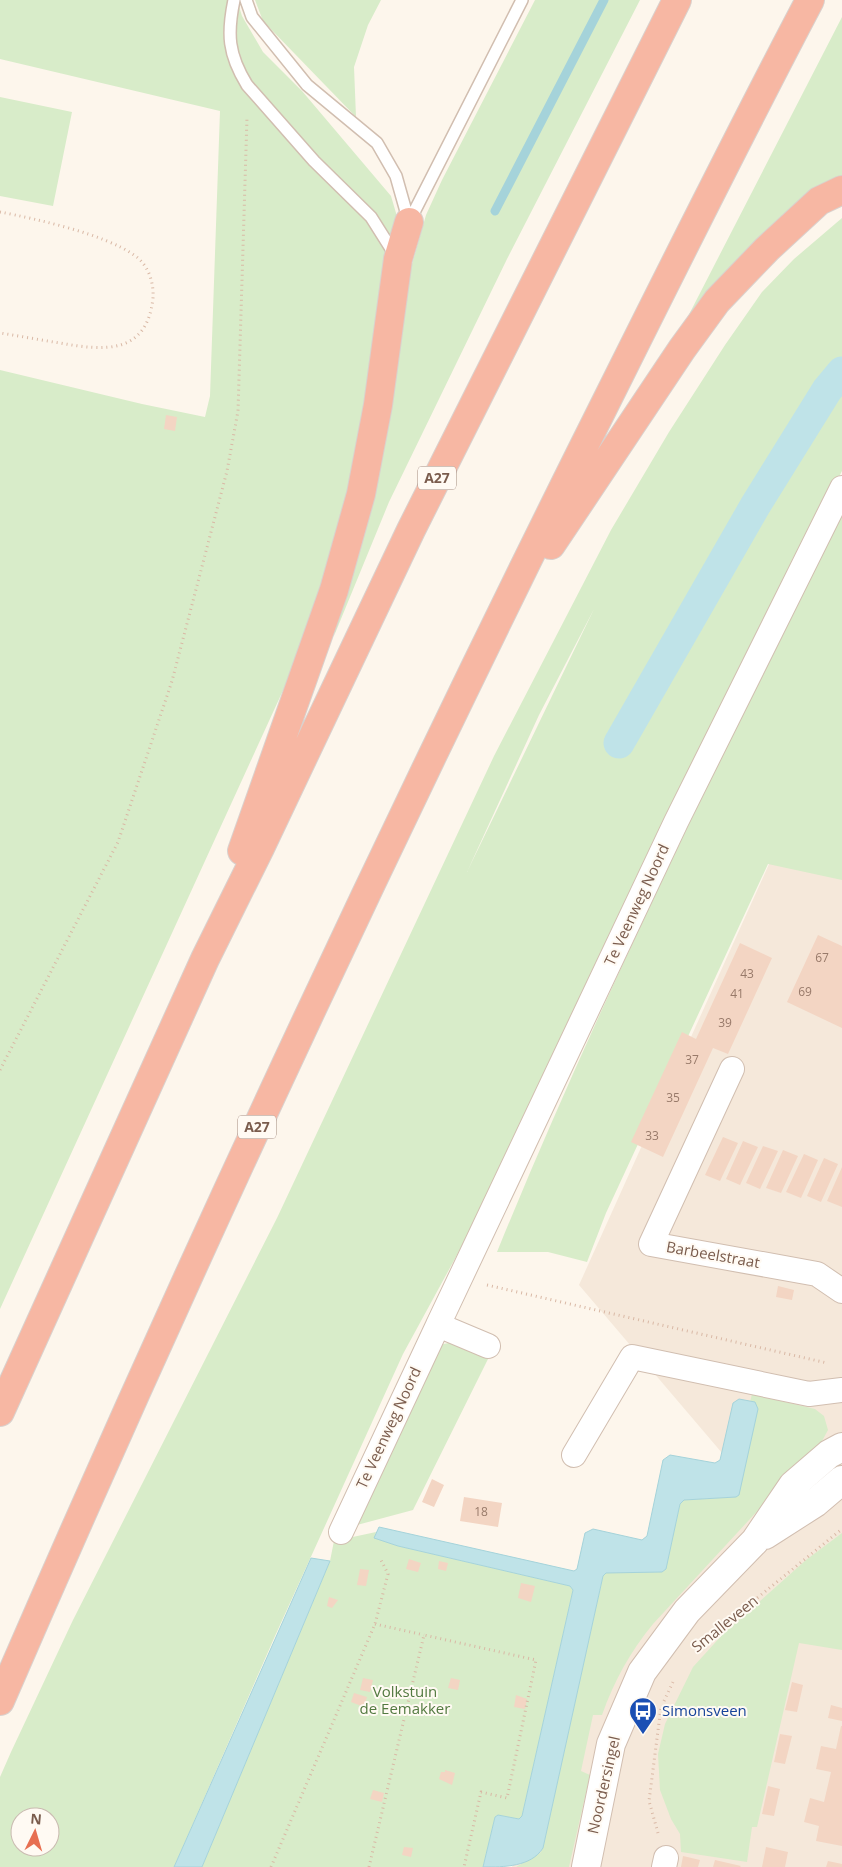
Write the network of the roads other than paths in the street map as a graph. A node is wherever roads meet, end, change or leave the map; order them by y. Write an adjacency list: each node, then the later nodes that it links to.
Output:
1 (234, 0): 8 (lane)
2 (246, 0): 7 (lane)
3 (522, 0): 7 (lane, A27)
4 (677, 0): 11 (highway, A27)
5 (810, 0): 10 (highway, A27)
6 (842, 190): 10 (highway, A27)
7 (409, 222): 8 (highway, A27)
8 (398, 259): 11 (highway, A27)
9 (842, 488): 14 (street, Te Veenweg Noord)
10 (492, 631): 23 (highway, A27)
11 (205, 959): 17 (highway, A27)
12 (732, 1069): 13 (street, Barbeelstraat)
13 (842, 1291)
14 (438, 1325): 15 (street); 21 (street, Te Veenweg Noord)
15 (488, 1346)
16 (842, 1390): 19 (street)
17 (0, 1412)
18 (842, 1447): 22 (street, Noordersingel)
19 (574, 1455)
20 (842, 1480): 22 (street, Noordersingel)
21 (341, 1532)
22 (755, 1541): 24 (street, Noordersingel)
23 (0, 1701)
24 (586, 1867)

